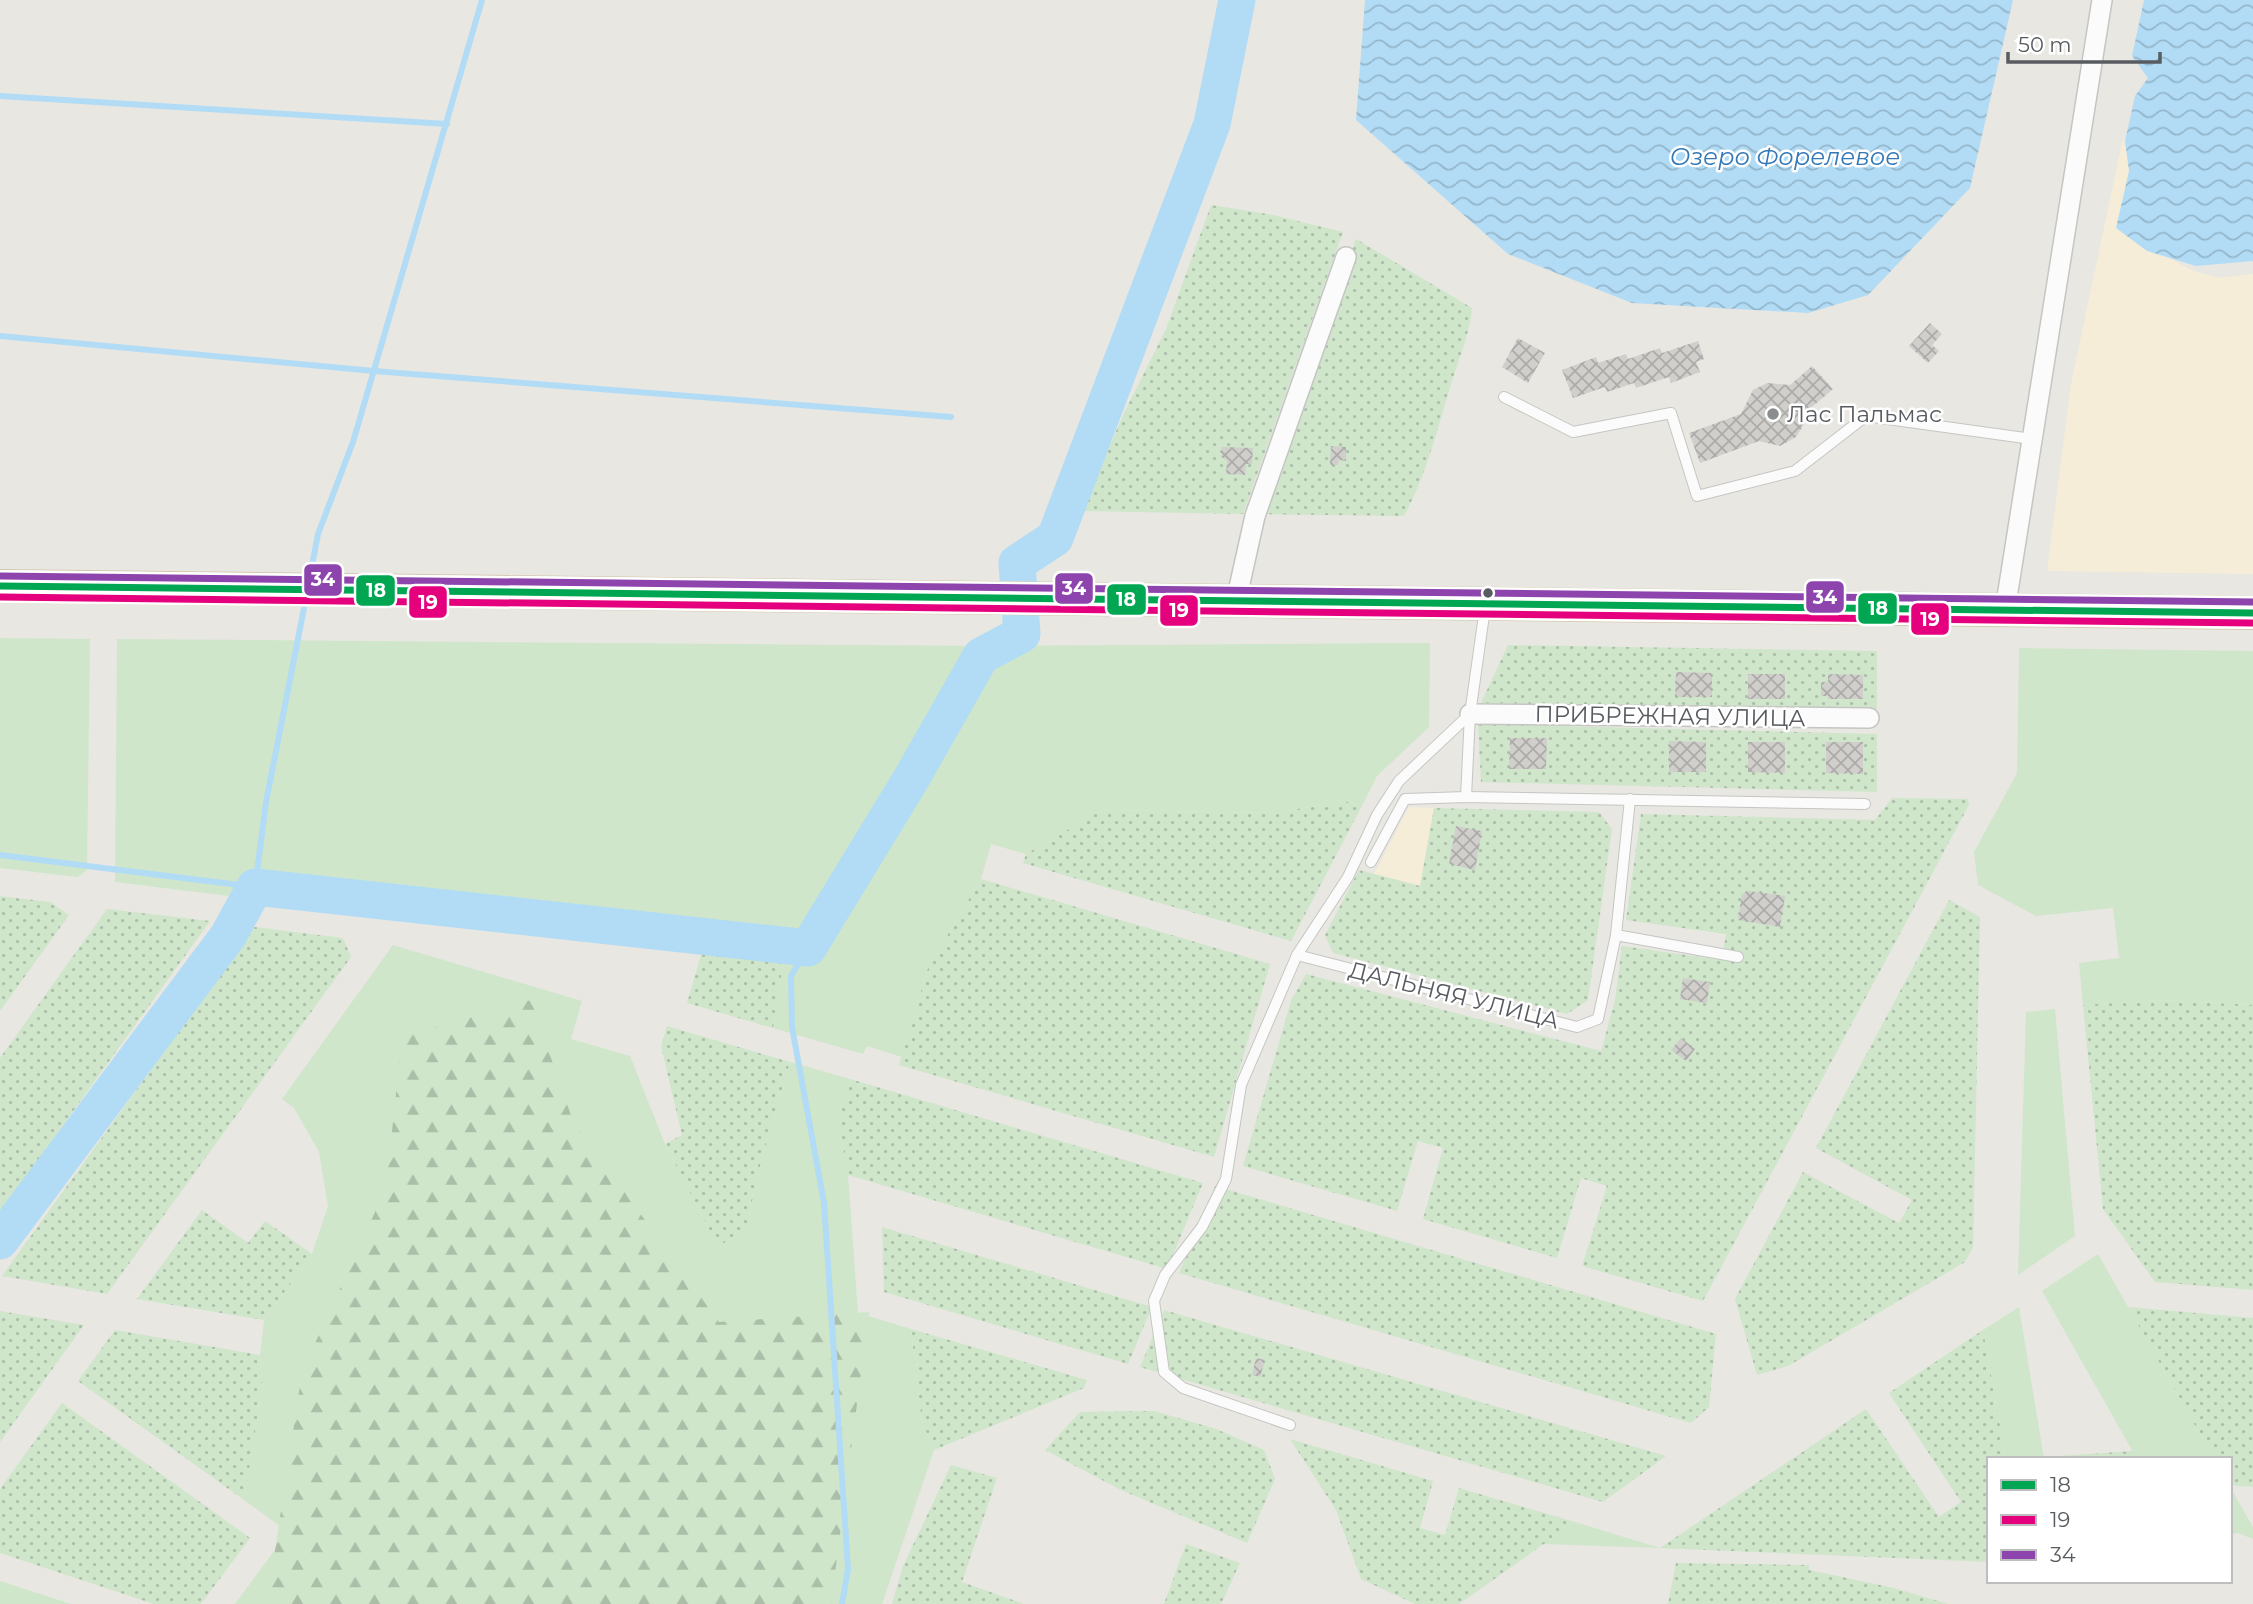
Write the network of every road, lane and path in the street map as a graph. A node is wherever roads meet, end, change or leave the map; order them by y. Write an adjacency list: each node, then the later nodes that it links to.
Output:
1 (2102, 0): 4 (street)
2 (1346, 257): 6 (street)
3 (1504, 397): 4 (lane)
4 (2032, 439): 8 (street)
5 (0, 586): 6 (main road)
6 (1236, 601): 7 (main road)
7 (1485, 604): 8 (main road); 10 (lane)
8 (2005, 610): 9 (main road)
9 (2253, 613)
10 (1470, 714): 11 (street, ПРИБРЕЖНАЯ УЛИЦА); 12 (lane); 17 (lane)
11 (1869, 718)
12 (1466, 797): 13 (lane); 15 (lane)
13 (1630, 799): 14 (lane); 16 (lane, ДАЛЬНЯЯ УЛИЦА)
14 (1865, 804)
15 (1371, 863)
16 (1616, 935): 17 (lane, ДАЛЬНЯЯ УЛИЦА); 18 (lane)
17 (1297, 955): 19 (lane)
18 (1738, 957)
19 (1290, 1425)

